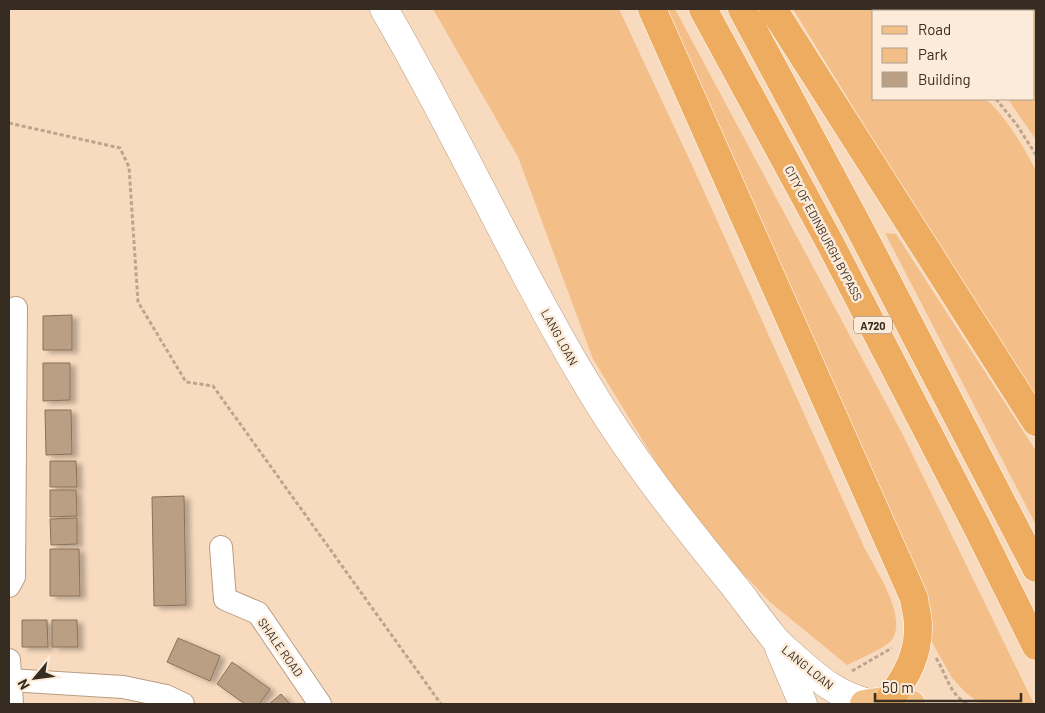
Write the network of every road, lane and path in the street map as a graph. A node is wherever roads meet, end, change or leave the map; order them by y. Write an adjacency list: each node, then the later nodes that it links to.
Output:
1 (384, 9): 16 (street, LANG LOAN)
2 (652, 9): 19 (highway)
3 (703, 9): 17 (highway, CITY OF EDINBURGH BYPASS / A720)
4 (742, 9): 14 (highway, A720)
5 (773, 9): 11 (highway)
6 (997, 100): 8 (path)
7 (9, 123): 23 (path)
8 (1036, 155)
9 (16, 308): 10 (street)
10 (12, 336): 12 (street)
11 (1036, 422)
12 (11, 522): 15 (street)
13 (221, 547): 22 (street, SHALE ROAD)
14 (1036, 568)
15 (9, 586)
16 (776, 641): 19 (street, LANG LOAN); 24 (street, LANG LOAN)
17 (1036, 646)
18 (9, 673): 20 (street); 21 (street)
19 (883, 703)
20 (12, 704)
21 (183, 704)
22 (320, 704)
23 (441, 704)
24 (803, 704)

